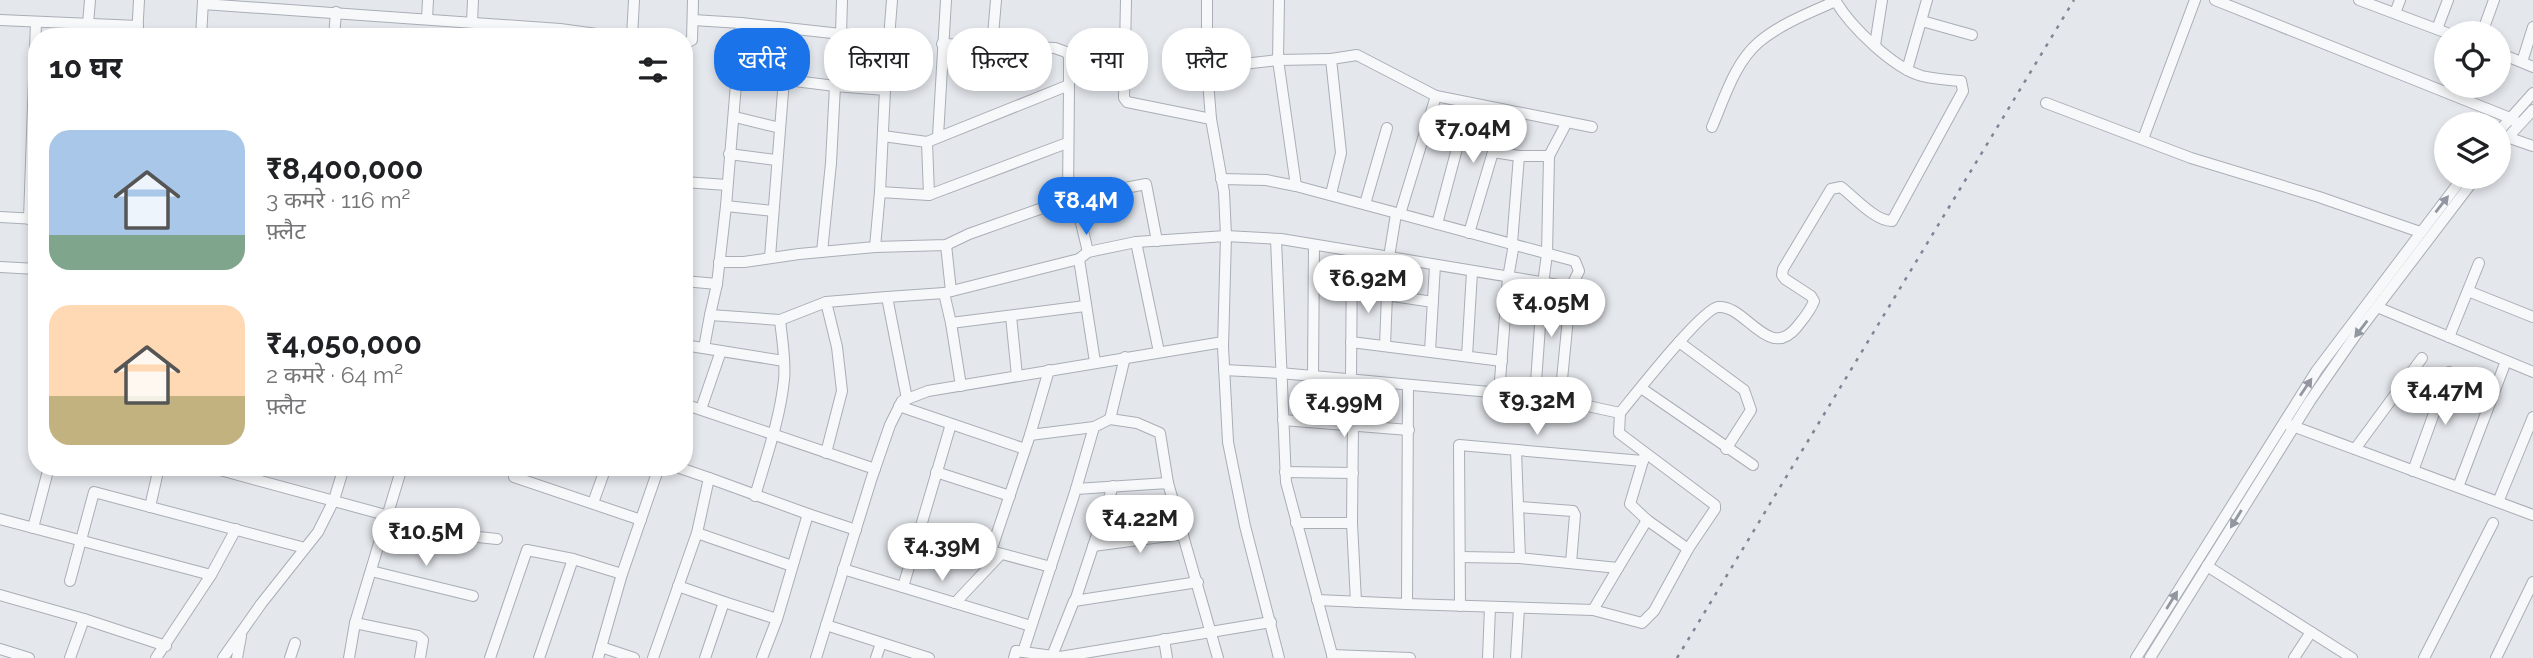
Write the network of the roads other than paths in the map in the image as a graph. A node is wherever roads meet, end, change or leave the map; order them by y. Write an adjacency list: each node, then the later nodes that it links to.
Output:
1 (90, 0): 36 (street)
2 (139, 0): 40 (street)
3 (428, 0): 27 (street)
4 (473, 0): 34 (street)
5 (634, 0): 44 (street)
6 (693, 0): 29 (street)
7 (842, 0): 47 (street)
8 (892, 0): 48 (street)
9 (946, 0): 55 (street)
10 (996, 0): 49 (street)
11 (1126, 0): 50 (street)
12 (1207, 0): 51 (street)
13 (1279, 0): 60 (street)
14 (1882, 0): 57 (street)
15 (1927, 0): 30 (street)
16 (2195, 0): 91 (street)
17 (2215, 0): 81 (street)
18 (2359, 0): 26 (street)
19 (2400, 0): 26 (street)
20 (2448, 0): 31 (street)
21 (2494, 0): 32 (street)
22 (1836, 1): 57 (street); 85 (street)
23 (203, 2): 24 (street); 41 (street)
24 (289, 4): 25 (street)
25 (336, 12): 27 (street); 42 (street)
26 (2395, 13): 52 (street)
27 (427, 19): 34 (street)
28 (0, 20): 33 (street)
29 (693, 20): 35 (street); 45 (street)
30 (1922, 20): 54 (street); 64 (street)
31 (2444, 21)
32 (2486, 21)
33 (36, 22): 36 (street); 38 (street)
34 (472, 22): 43 (street)
35 (741, 23): 46 (street); 53 (street)
36 (88, 24): 39 (street)
37 (2533, 27): 61 (street)
38 (36, 28)
39 (113, 28)
40 (138, 28)
41 (202, 28)
42 (335, 28)
43 (520, 28)
44 (632, 28)
45 (693, 28)
46 (741, 28)
47 (841, 28)
48 (890, 28)
49 (994, 28)
50 (1125, 28)
51 (1207, 28)
52 (2434, 28)
53 (824, 32)
54 (1972, 35)
55 (942, 44): 56 (street); 89 (street)
56 (947, 44)
57 (1875, 45): 64 (street)
58 (2511, 58): 61 (street)
59 (1331, 59): 60 (street); 74 (street); 107 (street)
60 (1278, 60): 62 (street); 103 (street)
61 (2522, 62): 63 (street)
62 (1251, 63)
63 (2533, 67)
64 (1907, 70): 161 (street)
65 (1066, 86): 89 (street)
66 (737, 91): 79 (street)
67 (783, 91): 86 (street)
68 (835, 91): 128 (street)
69 (886, 91): 88 (street)
70 (1069, 91): 93 (street)
71 (1123, 91): 80 (street)
72 (1209, 91): 80 (street)
73 (2533, 93): 81 (street)
74 (1436, 96): 75 (street); 113 (street)
75 (1469, 103): 77 (street); 116 (street)
76 (2046, 103): 91 (street)
77 (1504, 110): 82 (street); 95 (street)
78 (2533, 110): 81 (street)
79 (735, 117): 86 (street); 96 (street)
80 (1211, 119): 100 (street)
81 (2514, 121): 83 (street)
82 (1567, 122): 84 (street); 98 (street)
83 (2511, 124)
84 (1592, 127)
85 (1712, 127)
86 (780, 128): 99 (street)
87 (1387, 128): 110 (street)
88 (883, 136): 92 (street); 106 (street)
89 (937, 136): 92 (street)
90 (2511, 137): 94 (street)
91 (2143, 139): 117 (street)
92 (927, 142): 108 (street)
93 (1067, 143): 108 (street); 109 (street)
94 (2533, 146)
95 (1493, 152): 97 (street); 118 (street)
96 (729, 154): 99 (street); 102 (street)
97 (1519, 156): 98 (street); 123 (street)
98 (1549, 156): 129 (street)
99 (776, 160): 112 (street)
100 (1221, 179): 103 (street); 119 (street)
101 (693, 183): 102 (street)
102 (727, 185): 111 (street)
103 (1296, 186): 107 (street)
104 (2454, 189): 117 (street, one-way to 104)
105 (2467, 189): 152 (street)
106 (880, 192): 108 (street); 126 (street)
107 (1331, 194): 110 (street)
108 (929, 195)
109 (1071, 198): 121 (street); 124 (street); 130 (street)
110 (1365, 204): 113 (street)
111 (726, 206): 112 (street); 133 (street)
112 (773, 211): 131 (street)
113 (1398, 214): 116 (street); 132 (street)
114 (0, 217): 115 (street)
115 (28, 219)
116 (1437, 224): 118 (street)
117 (2420, 232): 197 (street, one-way to 117)
118 (1469, 233): 123 (street)
119 (1226, 236): 120 (street); 121 (street); 159 (street)
120 (1276, 239): 125 (street); 179 (street)
121 (1157, 241): 122 (street)
122 (1136, 242): 130 (street); 167 (street)
123 (1513, 244): 129 (street); 139 (street)
124 (946, 245): 126 (street); 146 (street)
125 (1314, 245): 127 (street); 181 (street)
126 (875, 247): 128 (street)
127 (1352, 251): 132 (street); 144 (street)
128 (822, 252): 131 (street)
129 (1547, 254): 142 (street); 143 (street)
130 (1084, 256): 146 (street); 151 (street)
131 (770, 257): 133 (street)
132 (1389, 257): 135 (street)
133 (719, 262): 141 (street)
134 (2479, 263): 145 (street)
135 (1435, 265): 138 (street); 150 (street)
136 (0, 267): 137 (street)
137 (28, 269)
138 (1472, 272): 139 (street); 168 (street)
139 (1508, 278): 142 (street); 172 (street)
140 (693, 282): 141 (street)
141 (717, 284): 153 (street)
142 (1543, 284): 143 (street); 187 (street)
143 (1571, 287): 188 (street)
144 (1353, 290): 147 (street); 160 (street)
145 (2468, 291): 155 (street); 158 (street)
146 (948, 292): 148 (street); 157 (street)
147 (1387, 294): 150 (street); 163 (street)
148 (887, 297): 149 (street); 189 (street)
149 (827, 302): 156 (street); 207 (street)
150 (1433, 302): 166 (street)
151 (1085, 306): 154 (street); 174 (street)
152 (2377, 307): 158 (street); 197 (street, one-way to 197)
153 (710, 314): 156 (street); 164 (street)
154 (1011, 316): 157 (street); 180 (street)
155 (2533, 317)
156 (779, 320): 171 (street)
157 (951, 323): 184 (street)
158 (2449, 337): 173 (street)
159 (1223, 342): 167 (street); 176 (street)
160 (1351, 342): 163 (street); 182 (street)
161 (1679, 342): 185 (street); 204 (street)
162 (693, 346): 164 (street)
163 (1385, 346): 166 (street)
164 (704, 348): 165 (street)
165 (720, 351): 171 (street); 191 (street)
166 (1430, 351): 168 (street)
167 (1159, 352): 169 (street)
168 (1467, 356): 172 (street)
169 (1125, 357): 174 (street); 194 (street)
170 (2422, 358): 205 (street)
171 (784, 361): 201 (street)
172 (1502, 361): 186 (street)
173 (2506, 361): 178 (street); 227 (street)
174 (1095, 362): 175 (street)
175 (1049, 370): 180 (street); 202 (street)
176 (1224, 370): 179 (street); 288 (street)
177 (2449, 372): 211 (street)
178 (2533, 372)
179 (1280, 373): 181 (street); 195 (street)
180 (1017, 376): 184 (street)
181 (1313, 376): 182 (street)
182 (1351, 379): 183 (street)
183 (1408, 385): 186 (street); 200 (street)
184 (961, 386): 189 (street)
185 (1642, 388): 192 (street); 204 (street)
186 (1499, 393): 187 (street)
187 (1535, 396): 188 (street)
188 (1560, 400): 192 (street)
189 (903, 402): 196 (street); 210 (street)
190 (693, 407): 191 (street)
191 (701, 409): 201 (street)
192 (1620, 413): 208 (street)
193 (2533, 416): 232 (street)
194 (1110, 419): 199 (street); 225 (street)
195 (1283, 420): 198 (street); 214 (street)
196 (951, 424): 203 (street); 213 (street)
197 (2288, 424): 205 (street); 262 (street, one-way to 262); 329 (street, one-way to 197)
198 (1353, 425): 200 (street); 215 (street)
199 (1094, 427): 202 (street); 228 (street)
200 (1409, 430): 281 (street)
201 (773, 434): 207 (street); 229 (street)
202 (1030, 435): 203 (street)
203 (1025, 449): 230 (street)
204 (1726, 449): 209 (street)
205 (2355, 449): 211 (street)
206 (1516, 451): 208 (street); 235 (street); 257 (street)
207 (826, 453): 210 (street)
208 (1644, 457): 241 (street); 255 (street)
209 (1753, 465)
210 (875, 469): 247 (street)
211 (2413, 471): 227 (street)
212 (693, 472): 224 (street)
213 (936, 472): 230 (street); 248 (street)
214 (1284, 472): 215 (street); 242 (street)
215 (1353, 473): 243 (street)
216 (47, 476): 245 (street)
217 (157, 476): 234 (street)
218 (243, 476): 231 (street)
219 (341, 476): 231 (street)
220 (399, 476): 238 (street)
221 (603, 476): 233 (street)
222 (656, 476): 240 (street)
223 (514, 477): 233 (street)
224 (709, 478): 229 (street); 249 (street)
225 (1168, 482): 226 (street); 250 (street)
226 (1113, 486): 228 (street); 253 (street)
227 (2458, 487): 232 (street)
228 (1076, 489): 263 (street)
229 (755, 496): 236 (street)
230 (1010, 496): 256 (street)
231 (334, 500): 238 (street); 254 (street)
232 (2498, 502): 237 (street)
233 (593, 503): 240 (street)
234 (150, 507): 246 (street); 252 (street)
235 (1519, 507): 258 (street); 260 (street)
236 (808, 514): 247 (street); 261 (street)
237 (2533, 515)
238 (387, 516): 251 (street); 266 (street)
239 (0, 519): 245 (street)
240 (640, 520): 268 (street)
241 (1647, 520): 255 (street); 264 (street)
242 (1296, 523): 243 (street); 276 (street)
243 (1352, 523): 278 (street)
244 (2493, 523): 333 (street)
245 (33, 528): 252 (street)
246 (236, 530): 254 (street); 267 (street)
247 (856, 530): 265 (street)
248 (920, 530): 256 (street); 273 (street)
249 (697, 533): 261 (street); 272 (street)
250 (1183, 534): 253 (street); 270 (street)
251 (497, 539)
252 (81, 540): 267 (street); 269 (street)
253 (1093, 546): 277 (street)
254 (305, 548): 293 (street)
255 (1688, 549): 285 (street)
256 (996, 552): 263 (street); 280 (street)
257 (1460, 556): 258 (street); 282 (street)
258 (1520, 558): 260 (street)
259 (573, 559): 268 (street); 314 (street); 315 (street)
260 (1571, 563): 264 (street)
261 (792, 566): 287 (street)
262 (2207, 566): 294 (street); 330 (street)
263 (1051, 567): 291 (street)
264 (1618, 568): 285 (street)
265 (843, 569): 273 (street); 290 (street)
266 (371, 570): 275 (street); 289 (street)
267 (211, 575): 298 (street)
268 (622, 575): 300 (street)
269 (70, 581)
270 (1198, 582): 277 (street); 292 (street)
271 (2533, 582): 334 (street)
272 (678, 586): 279 (street); 317 (street)
273 (903, 587): 280 (street)
274 (0, 595): 286 (street)
275 (473, 596)
276 (1317, 600): 278 (street); 304 (street)
277 (1075, 601): 305 (street)
278 (1356, 601): 281 (street)
279 (724, 602): 287 (street); 318 (street)
280 (955, 603): 291 (street)
281 (1407, 604): 282 (street)
282 (1460, 606): 283 (street)
283 (1490, 607): 284 (street); 327 (street)
284 (1519, 608): 285 (street); 328 (street)
285 (1593, 610)
286 (84, 619): 298 (street); 307 (street)
287 (776, 619): 319 (street)
288 (1271, 622): 292 (street); 325 (street)
289 (355, 623): 312 (street); 313 (street)
290 (826, 625): 297 (street); 320 (street)
291 (1031, 626): 302 (street)
292 (1212, 631): 295 (street); 324 (street)
293 (242, 632): 309 (street); 310 (street)
294 (2311, 632): 331 (street); 332 (street)
295 (1164, 639): 301 (street); 323 (street)
296 (295, 643): 311 (street)
297 (881, 643): 321 (street); 322 (street)
298 (166, 646): 308 (street)
299 (0, 649): 303 (street)
300 (599, 653): 316 (street)
301 (1112, 653): 305 (street)
302 (1019, 655): 305 (street)
303 (16, 656): 306 (street)
304 (1332, 656): 326 (street)
305 (1058, 657)
306 (29, 658)
307 (71, 658)
308 (156, 658)
309 (223, 658)
310 (237, 658)
311 (290, 658)
312 (349, 658)
313 (420, 658)
314 (490, 658)
315 (539, 658)
316 (634, 658)
317 (653, 658)
318 (705, 658)
319 (762, 658)
320 (816, 658)
321 (876, 658)
322 (929, 658)
323 (1167, 658)
324 (1218, 658)
325 (1279, 658)
326 (1408, 658)
327 (1488, 658)
328 (1516, 658)
329 (2136, 658)
330 (2150, 658)
331 (2294, 658)
332 (2351, 658)
333 (2424, 658)
334 (2496, 658)

